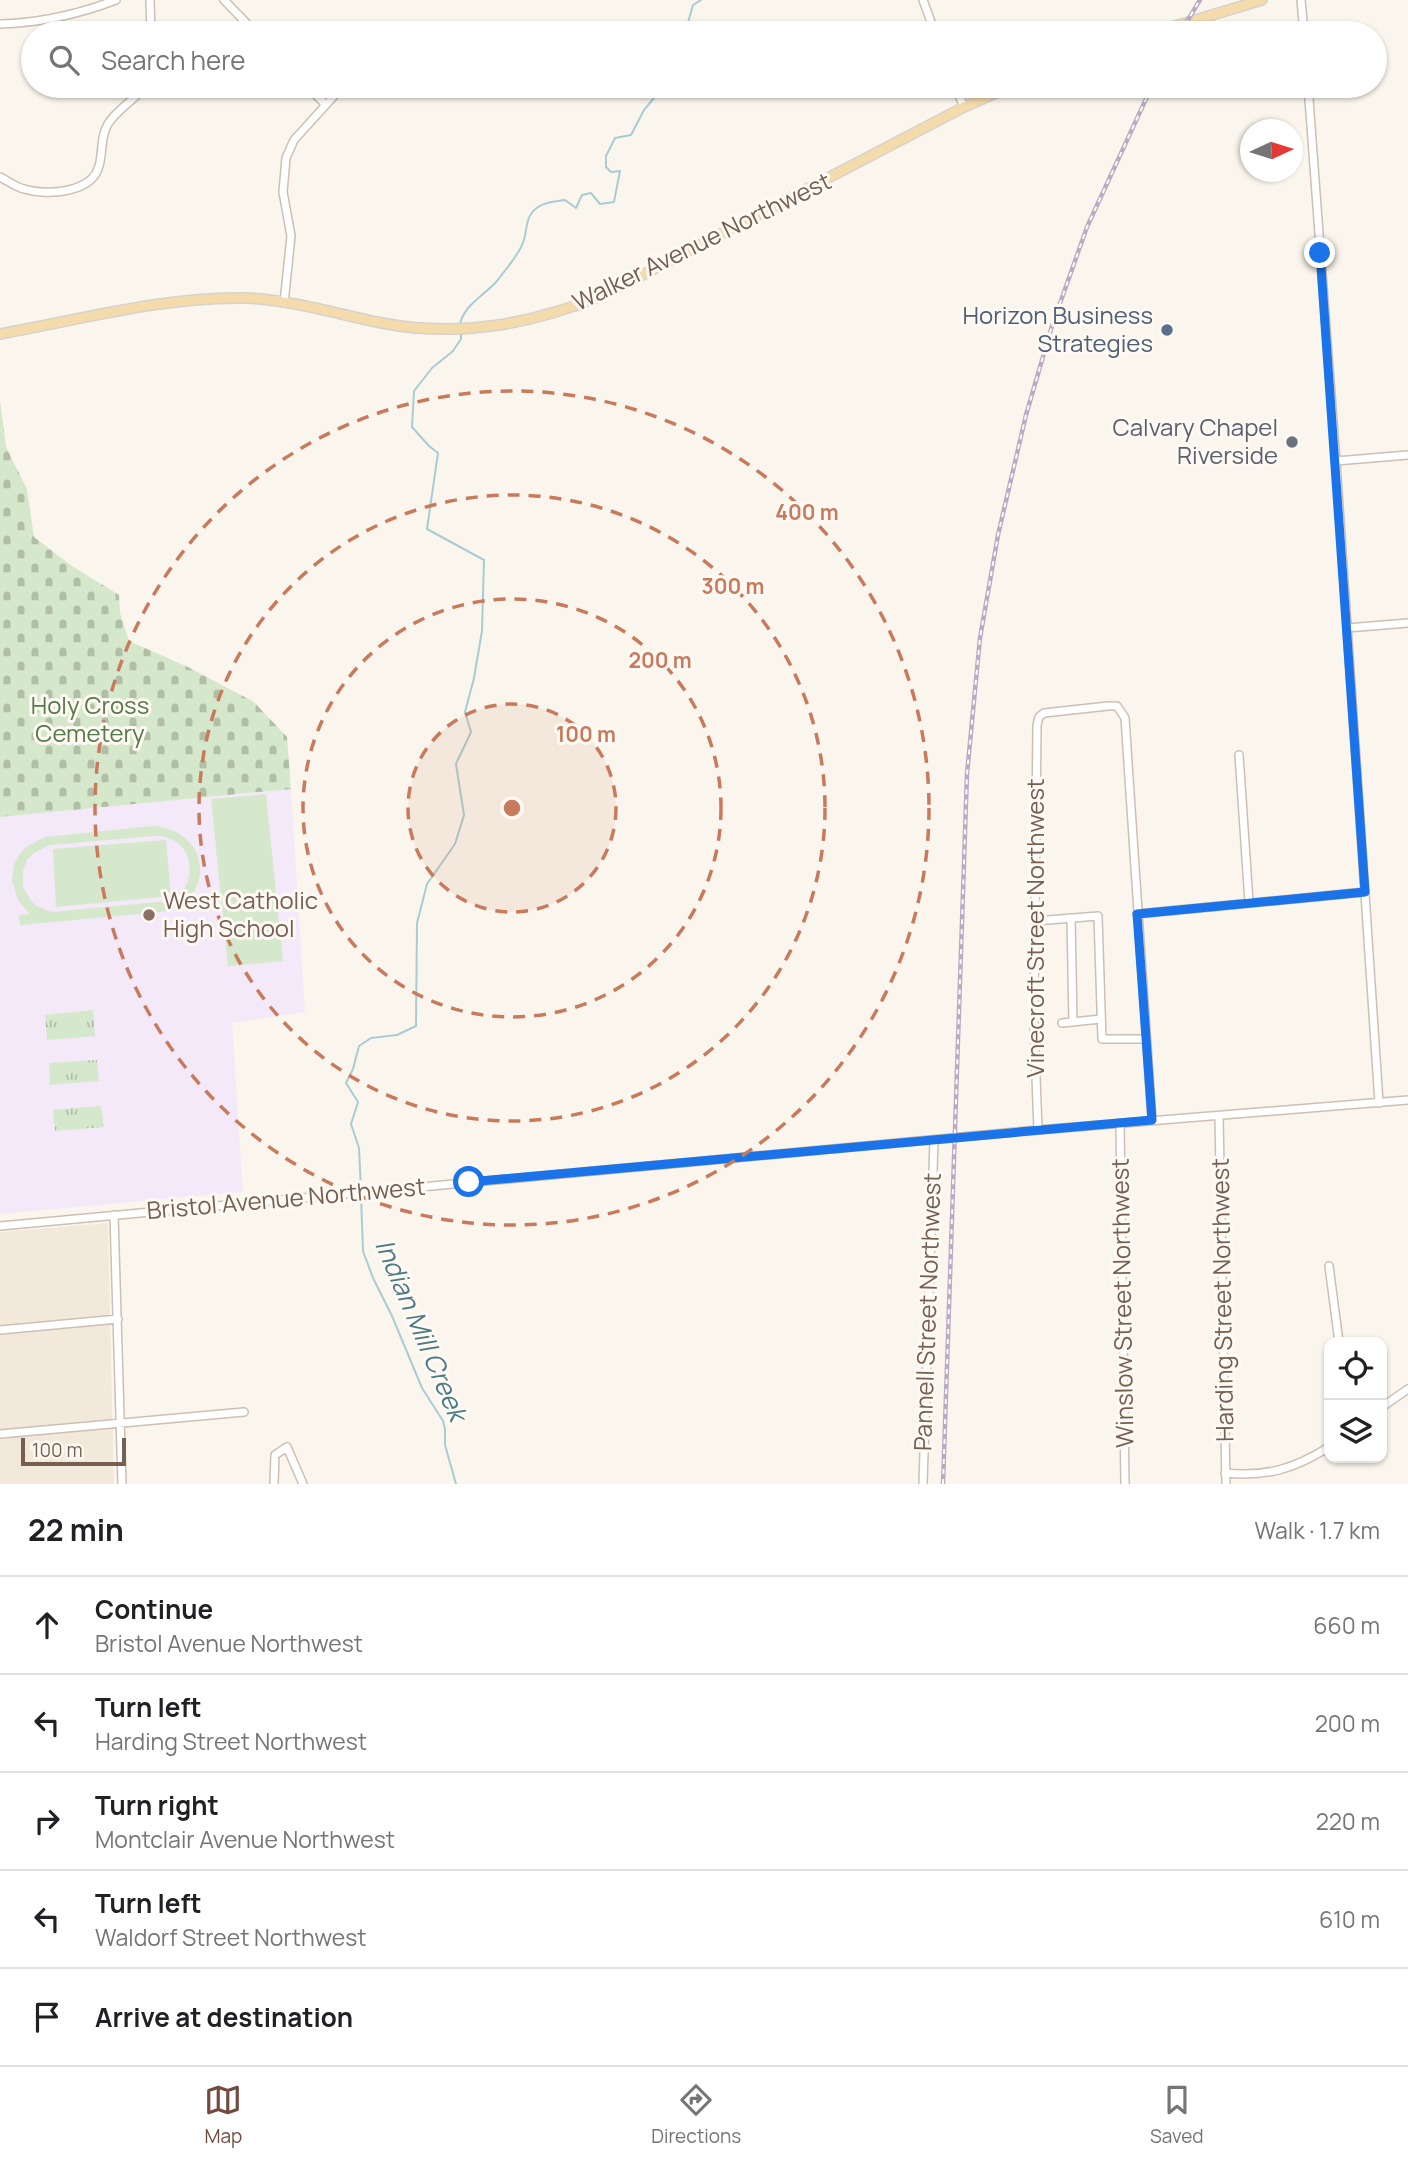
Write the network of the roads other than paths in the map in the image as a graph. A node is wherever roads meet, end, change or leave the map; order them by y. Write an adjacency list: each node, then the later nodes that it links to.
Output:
1 (116, 0): 7 (street)
2 (149, 0): 8 (street)
3 (224, 0): 9 (street)
4 (923, 0): 10 (street)
5 (1262, 0): 11 (main road)
6 (1301, 0): 12 (street)
7 (32, 21)
8 (150, 21)
9 (244, 21)
10 (931, 21)
11 (1192, 21)
12 (1303, 21)
13 (21, 22): 14 (street)
14 (0, 24)
15 (134, 98): 23 (street)
16 (319, 98): 21 (street)
17 (331, 98): 21 (street)
18 (961, 98): 22 (street)
19 (985, 98): 22 (main road, Walker Avenue Northwest)
20 (1309, 98): 27 (street)
21 (325, 104): 24 (street)
22 (964, 107): 24 (main road, Walker Avenue Northwest)
23 (0, 177)
24 (284, 303): 25 (main road, Walker Avenue Northwest)
25 (0, 334)
26 (1408, 455): 27 (street)
27 (1336, 461): 29 (street)
28 (1408, 622): 29 (street)
29 (1347, 628): 31 (street)
30 (1240, 755): 32 (street)
31 (1365, 892): 32 (street); 41 (street)
32 (1249, 902): 33 (street)
33 (1137, 914): 35 (street, Vinecroft Street Northwest); 39 (street)
34 (1071, 918): 35 (street); 36 (street); 37 (street)
35 (1035, 921): 45 (street, Vinecroft Street Northwest)
36 (1101, 1019): 37 (street); 39 (street)
37 (1073, 1022): 38 (street)
38 (1062, 1023)
39 (1145, 1039): 43 (street)
40 (1408, 1100): 41 (street, Bristol Avenue Northwest)
41 (1379, 1102): 42 (street, Bristol Avenue Northwest)
42 (1219, 1116): 43 (street, Bristol Avenue Northwest); 59 (street, Harding Street Northwest)
43 (1152, 1120): 44 (street, Bristol Avenue Northwest)
44 (1120, 1123): 45 (street, Bristol Avenue Northwest); 64 (street, Winslow Street Northwest)
45 (1038, 1130): 46 (street, Bristol Avenue Northwest)
46 (934, 1140): 47 (street, Bristol Avenue Northwest); 63 (street, Pannell Street Northwest)
47 (114, 1215): 48 (street, Bristol Avenue Northwest); 50 (street)
48 (0, 1226)
49 (1329, 1266): 52 (street)
50 (118, 1319): 51 (street); 56 (street)
51 (0, 1330)
52 (1338, 1337)
53 (1408, 1389): 54 (street)
54 (1387, 1404)
55 (244, 1412): 56 (street)
56 (121, 1423): 57 (street); 60 (street)
57 (0, 1434)
58 (1324, 1450): 59 (street)
59 (1225, 1473): 65 (street, Harding Street Northwest)
60 (122, 1484)
61 (274, 1484): 62 (street)
62 (303, 1484)
63 (923, 1484)
64 (1125, 1484)
65 (1226, 1484)

